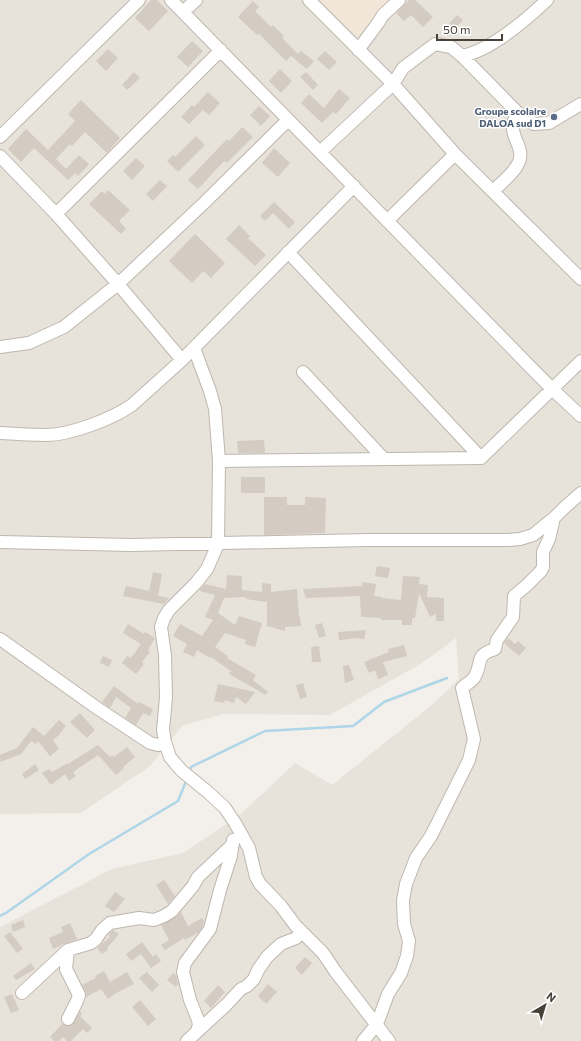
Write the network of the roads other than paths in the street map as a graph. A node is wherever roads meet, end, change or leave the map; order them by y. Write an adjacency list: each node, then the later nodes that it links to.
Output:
1 (139, 0): 15 (street)
2 (171, 0): 7 (street)
3 (196, 0): 7 (street)
4 (309, 0): 9 (street)
5 (399, 0): 9 (street)
6 (547, 0): 10 (street)
7 (183, 12): 8 (street)
8 (221, 50): 14 (street); 21 (street)
9 (358, 50): 11 (street)
10 (462, 56): 11 (street); 13 (street)
11 (393, 84): 16 (street); 17 (street)
12 (581, 104): 13 (street)
13 (518, 113): 20 (street)
14 (288, 120): 16 (street); 25 (street)
15 (0, 137)
16 (320, 152): 19 (street)
17 (454, 154): 20 (street); 22 (street)
18 (0, 156): 21 (street)
19 (354, 186): 22 (street); 23 (street)
20 (493, 191): 24 (street)
21 (56, 214): 25 (street)
22 (387, 220): 31 (street)
23 (288, 252): 27 (street); 34 (street)
24 (581, 279)
25 (118, 284): 26 (street); 28 (street)
26 (0, 347)
27 (194, 348): 28 (street); 36 (street)
28 (182, 360): 33 (street)
29 (581, 362): 31 (street)
30 (303, 372): 35 (street)
31 (552, 390): 32 (street); 34 (street)
32 (581, 416)
33 (0, 433)
34 (481, 458): 35 (street)
35 (384, 459): 36 (street)
36 (219, 461): 39 (street)
37 (581, 493): 38 (street)
38 (554, 518): 39 (street); 49 (street)
39 (218, 544): 40 (street); 42 (street)
40 (0, 545)
41 (0, 639): 42 (street)
42 (165, 742): 43 (street)
43 (235, 823): 44 (street); 45 (street)
44 (233, 844): 46 (street); 50 (street)
45 (299, 929): 49 (street); 50 (street)
46 (68, 950): 47 (street); 48 (street)
47 (22, 993)
48 (68, 1019)
49 (377, 1024): 52 (street); 53 (street)
50 (197, 1031): 51 (street)
51 (187, 1041)
52 (363, 1041)
53 (389, 1041)

